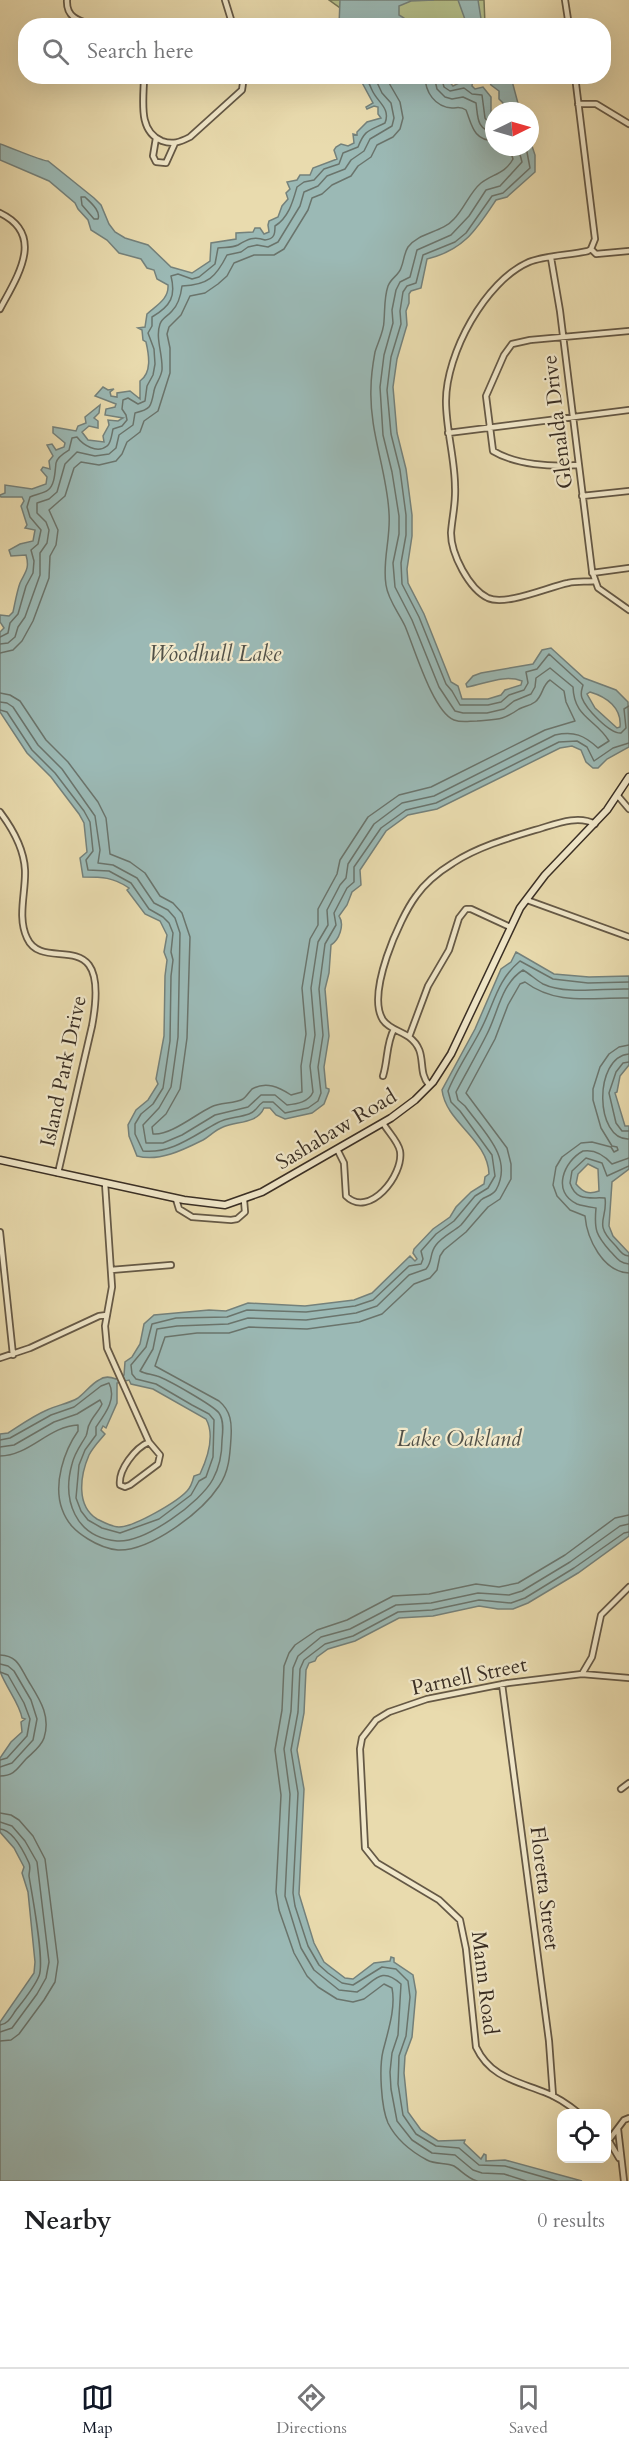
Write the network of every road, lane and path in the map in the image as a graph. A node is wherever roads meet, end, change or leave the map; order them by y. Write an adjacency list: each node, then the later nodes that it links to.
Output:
1 (67, 0): 4 (street)
2 (225, 0): 5 (street)
3 (565, 0): 6 (street)
4 (77, 18)
5 (231, 18)
6 (568, 18)
7 (144, 84): 12 (street)
8 (243, 84): 13 (street)
9 (576, 84): 10 (street)
10 (578, 104): 11 (street); 15 (street)
11 (629, 124)
12 (156, 138): 13 (street); 13 (street)
13 (176, 143)
14 (0, 213): 18 (street)
15 (591, 249): 16 (street); 17 (street)
16 (629, 251)
17 (551, 258): 20 (street, Glenalda Drive); 24 (street)
18 (0, 309)
19 (629, 331): 20 (street)
20 (563, 338): 22 (street, Glenalda Drive); 23 (street)
21 (629, 410): 22 (street)
22 (572, 418): 23 (street); 25 (street, Glenalda Drive)
23 (490, 427): 24 (street); 25 (street)
24 (448, 433): 30 (street)
25 (578, 465): 27 (street, Glenalda Drive)
26 (629, 491): 27 (street)
27 (582, 496): 29 (street, Glenalda Drive)
28 (629, 568): 29 (street)
29 (592, 573): 30 (street, Glenalda Drive)
30 (595, 581): 31 (street)
31 (629, 610)
32 (629, 777): 33 (street, Sashabaw Road)
33 (618, 796): 34 (street); 36 (street, Sashabaw Road)
34 (629, 808)
35 (0, 812): 47 (street, Island Park Drive)
36 (595, 824): 37 (street, Sashabaw Road); 40 (street)
37 (526, 900): 38 (street, Sashabaw Road); 39 (street)
38 (510, 927): 41 (street); 43 (street, Sashabaw Road)
39 (629, 937)
40 (394, 1029): 41 (street); 42 (street)
41 (409, 1037): 43 (street)
42 (383, 1076)
43 (429, 1085): 44 (street, Sashabaw Road)
44 (382, 1123): 45 (street, Sashabaw Road); 45 (street)
45 (338, 1149): 50 (street, Sashabaw Road)
46 (0, 1160): 47 (street, Sashabaw Road)
47 (58, 1173): 48 (street, Sashabaw Road)
48 (105, 1183): 49 (street, Sashabaw Road); 53 (street)
49 (176, 1199): 50 (street, Sashabaw Road); 50 (street)
50 (244, 1200)
51 (0, 1232): 55 (street)
52 (171, 1264): 53 (street)
53 (111, 1270): 54 (street)
54 (107, 1315): 55 (street); 57 (street)
55 (13, 1355): 56 (street)
56 (0, 1358)
57 (149, 1442): 57 (street)
58 (629, 1587): 59 (street)
59 (582, 1674): 60 (street, Parnell Street); 61 (street, Parnell Street)
60 (629, 1678)
61 (502, 1684): 62 (street, Parnell Street); 65 (street, Floretta Street)
62 (362, 1738): 65 (street, Mann Road)
63 (629, 1782): 64 (street)
64 (621, 1789)
65 (553, 2096): 66 (street, Mann Road)
66 (572, 2109)
67 (629, 2118): 68 (street)
68 (618, 2128): 69 (street); 70 (street)
69 (611, 2135)
70 (611, 2143)

